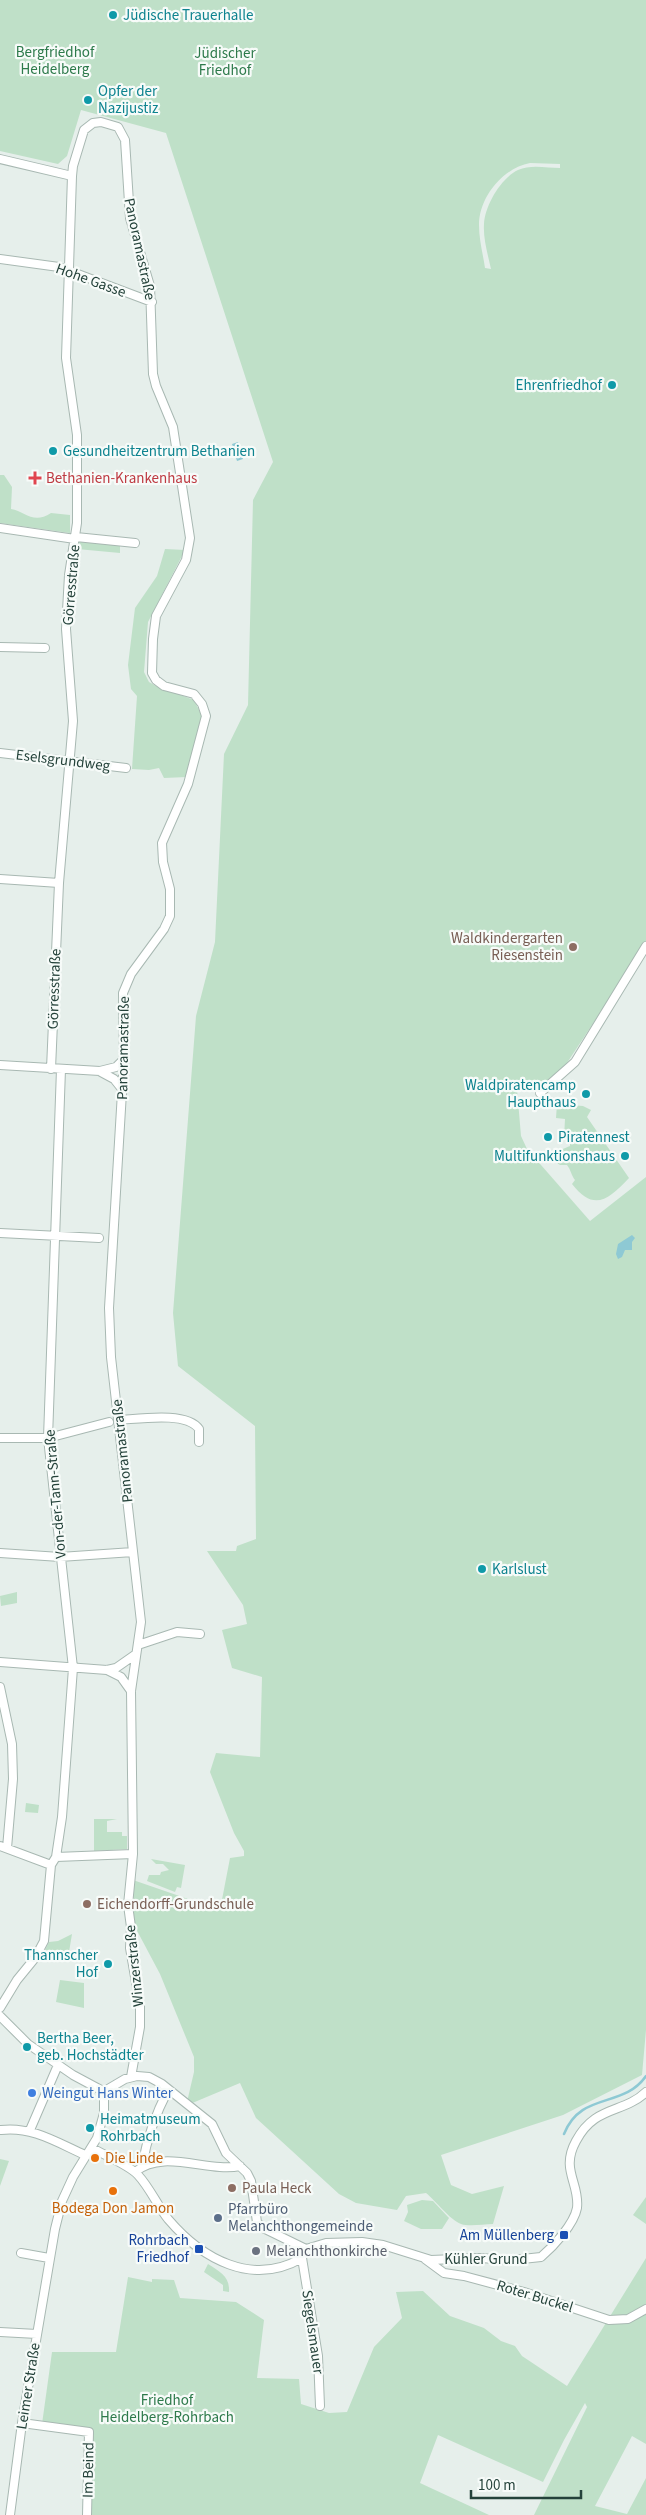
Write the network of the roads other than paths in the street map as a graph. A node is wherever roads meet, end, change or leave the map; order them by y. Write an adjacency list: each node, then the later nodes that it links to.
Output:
1 (0, 159): 2 (street)
2 (72, 176): 4 (street, Görresstraße); 5 (street, Panoramastraße)
3 (0, 260): 4 (street, Hohe Gasse)
4 (68, 269): 5 (street, Hohe Gasse); 7 (street, Görresstraße)
5 (152, 302): 17 (street, Panoramastraße)
6 (0, 528): 7 (street)
7 (75, 538): 8 (street); 12 (street, Görresstraße)
8 (135, 543)
9 (0, 647): 10 (street)
10 (45, 648)
11 (0, 753): 12 (street, Eselsgrundweg)
12 (69, 761): 13 (street, Eselsgrundweg); 15 (street, Görresstraße)
13 (126, 768)
14 (0, 879): 15 (street)
15 (59, 883): 19 (street, Görresstraße)
16 (646, 946): 23 (street)
17 (124, 1060): 21 (street); 22 (street, Panoramastraße)
18 (0, 1065): 19 (street)
19 (51, 1069): 20 (street)
20 (61, 1070): 21 (street); 25 (street, Von-der-Tann-Straße)
21 (100, 1071): 22 (street)
22 (122, 1089): 27 (street, Panoramastraße)
23 (540, 1093)
24 (0, 1233): 25 (street)
25 (55, 1236): 26 (street); 30 (street, Von-der-Tann-Straße)
26 (99, 1238)
27 (119, 1420): 31 (street); 32 (street, Panoramastraße)
28 (109, 1422): 30 (street)
29 (0, 1438): 30 (street)
30 (48, 1438): 34 (street, Von-der-Tann-Straße)
31 (200, 1442)
32 (133, 1552): 34 (street); 36 (street, Panoramastraße)
33 (0, 1553): 34 (street)
34 (60, 1556): 39 (street, Von-der-Tann-Straße)
35 (200, 1634): 36 (street)
36 (138, 1645): 37 (street, Panoramastraße)
37 (136, 1654): 40 (street); 42 (street, Panoramastraße)
38 (0, 1662): 39 (street)
39 (73, 1668): 40 (street); 45 (street, Von-der-Tann-Straße)
40 (107, 1670): 42 (street)
41 (0, 1687): 43 (street)
42 (131, 1691): 44 (street, Panoramastraße)
43 (4, 1847): 46 (street)
44 (133, 1854): 45 (street); 50 (street, Winzerstraße)
45 (56, 1857): 46 (street, Von-der-Tann-Straße)
46 (52, 1865): 47 (street)
47 (0, 2008)
48 (0, 2016): 49 (street)
49 (58, 2065): 52 (street); 55 (street)
50 (130, 2077): 51 (street); 52 (street)
51 (168, 2090): 58 (street); 59 (street)
52 (103, 2092): 56 (street, Leimer Straße)
53 (646, 2092): 65 (street, Kühler Grund)
54 (1, 2130): 55 (street)
55 (30, 2130): 57 (street)
56 (92, 2148): 57 (street, Leimer Straße); 60 (street)
57 (85, 2156): 63 (street, Leimer Straße)
58 (142, 2166): 59 (street); 60 (street)
59 (240, 2166): 61 (street)
60 (135, 2172): 64 (street)
61 (306, 2249): 64 (street); 65 (street, Kühler Grund)
62 (21, 2253): 63 (street)
63 (49, 2258): 68 (street, Leimer Straße)
64 (302, 2258): 69 (street, Siegelsmauer)
65 (425, 2259): 66 (street, Roter Buckel)
66 (646, 2309)
67 (0, 2332): 68 (street)
68 (36, 2334): 70 (street, Leimer Straße)
69 (320, 2406)
70 (22, 2424): 71 (street, Leimer Straße); 72 (street, Im Beind)
71 (10, 2515)
72 (87, 2515)

